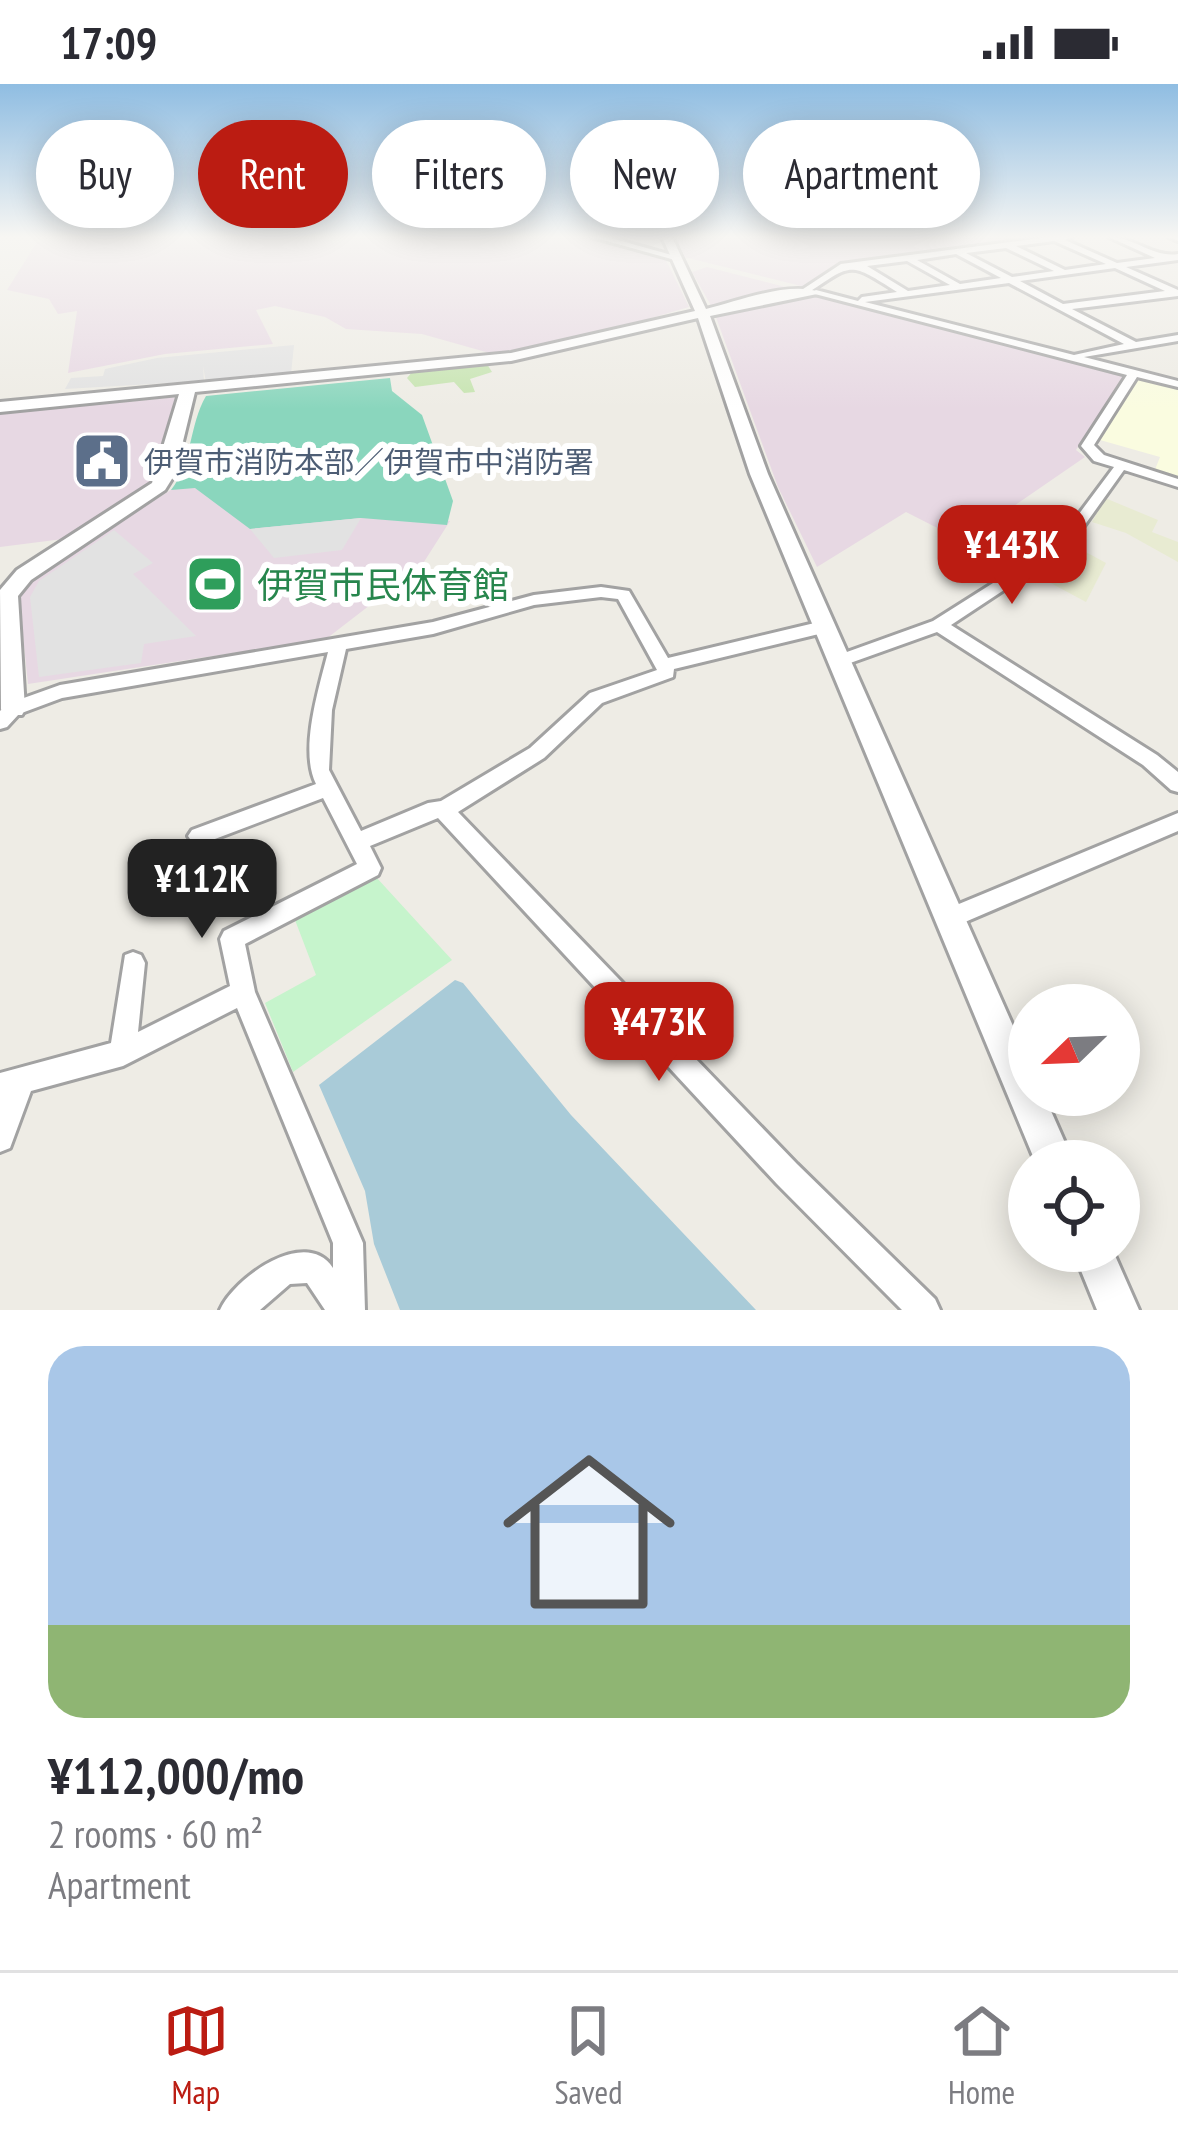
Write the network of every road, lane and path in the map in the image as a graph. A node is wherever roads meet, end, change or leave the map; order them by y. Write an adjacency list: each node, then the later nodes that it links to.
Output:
1 (693, 294): 9 (street)
2 (799, 294): 9 (street)
3 (819, 294): 7 (street)
4 (905, 294): 7 (street)
5 (1037, 294): 8 (street)
6 (1160, 294): 8 (street)
7 (852, 302): 12 (street)
8 (1062, 307): 11 (street)
9 (703, 315): 15 (street); 20 (street)
10 (1178, 338): 11 (street)
11 (1134, 345): 12 (street)
12 (1068, 356): 13 (street)
13 (1134, 374): 14 (street); 17 (street)
14 (1178, 385)
15 (188, 389): 16 (street); 24 (street)
16 (0, 407)
17 (1121, 466): 18 (street); 19 (street)
18 (1178, 483)
19 (939, 625): 22 (street); 25 (street)
20 (823, 627): 22 (street); 23 (street)
21 (338, 645): 23 (street); 24 (street); 26 (street)
22 (839, 662): 31 (street)
23 (664, 665): 27 (street)
24 (6, 716)
25 (1178, 784)
26 (330, 787): 29 (street); 30 (street)
27 (444, 810): 30 (street); 41 (street)
28 (1178, 822): 31 (street)
29 (199, 836)
30 (359, 841): 33 (street)
31 (950, 918): 37 (street)
32 (133, 963): 34 (street)
33 (243, 992): 34 (street); 40 (street)
34 (124, 1053): 35 (street)
35 (11, 1083): 36 (street)
36 (0, 1138)
37 (1045, 1140)
38 (1102, 1272): 42 (street)
39 (236, 1310): 40 (street)
40 (346, 1310)
41 (924, 1310)
42 (1118, 1310)

